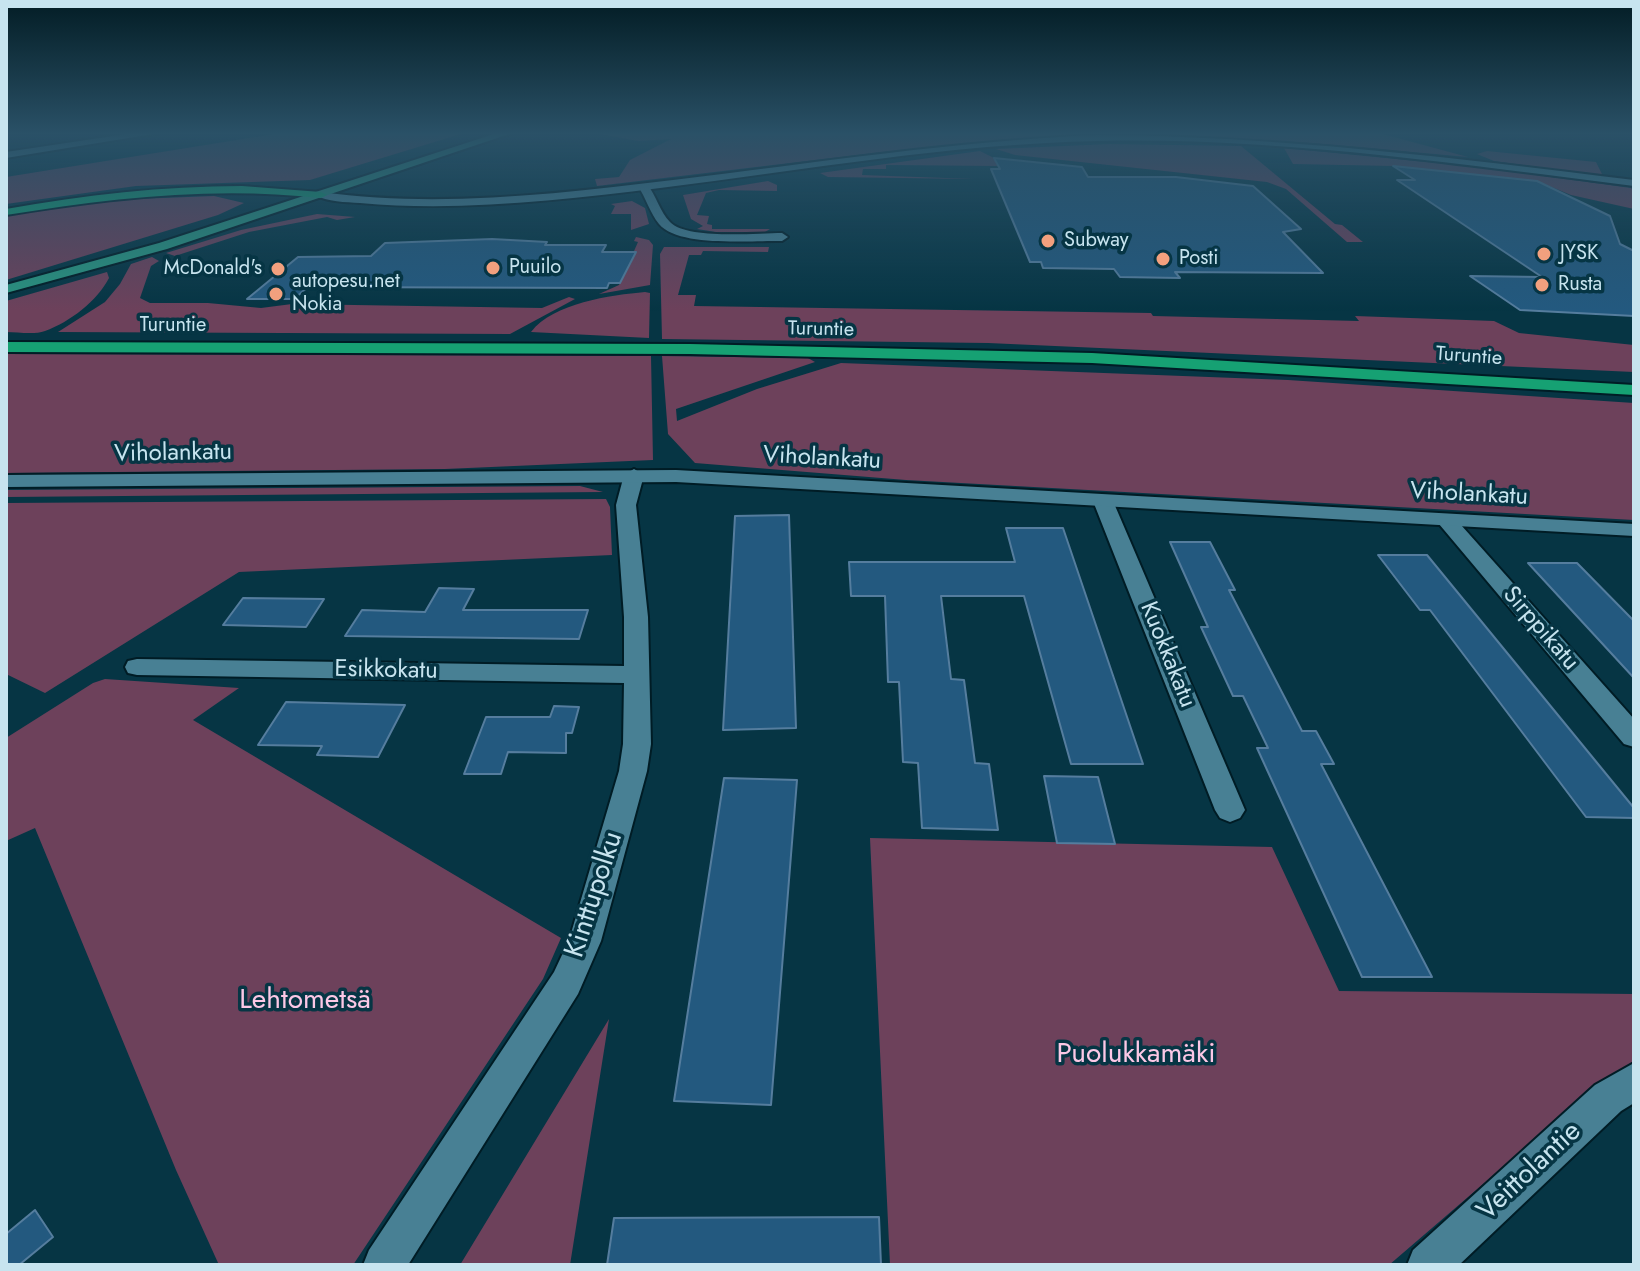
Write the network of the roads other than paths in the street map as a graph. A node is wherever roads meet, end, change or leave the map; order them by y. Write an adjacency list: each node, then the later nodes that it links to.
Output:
1 (167, 192): 12 (highway)
2 (197, 192): 10 (highway)
3 (305, 192): 10 (main road)
4 (307, 192): 9 (highway)
5 (329, 192): 9 (main road)
6 (599, 192): 9 (main road)
7 (621, 192): 11 (main road)
8 (647, 192): 13 (main road)
9 (321, 195): 11 (main road)
10 (278, 202): 11 (highway); 14 (main road)
11 (293, 204): 14 (main road)
12 (6, 212)
13 (782, 237)
14 (6, 288)
15 (6, 347): 16 (highway, Turuntie)
16 (1634, 390)
17 (634, 475): 18 (main road, Viholankatu); 19 (main road, Viholankatu); 23 (main road, Kinttupolku)
18 (6, 481)
19 (1103, 501): 20 (main road, Viholankatu); 25 (main road, Kuokkakatu)
20 (1446, 520): 21 (main road, Viholankatu); 24 (main road, Sirppikatu)
21 (1634, 530)
22 (137, 667): 23 (main road, Esikkokatu)
23 (635, 675): 28 (main road, Kinttupolku)
24 (1634, 737)
25 (1230, 810)
26 (1634, 1082): 27 (main road, Veittolantie)
27 (1439, 1262)
28 (384, 1265)

